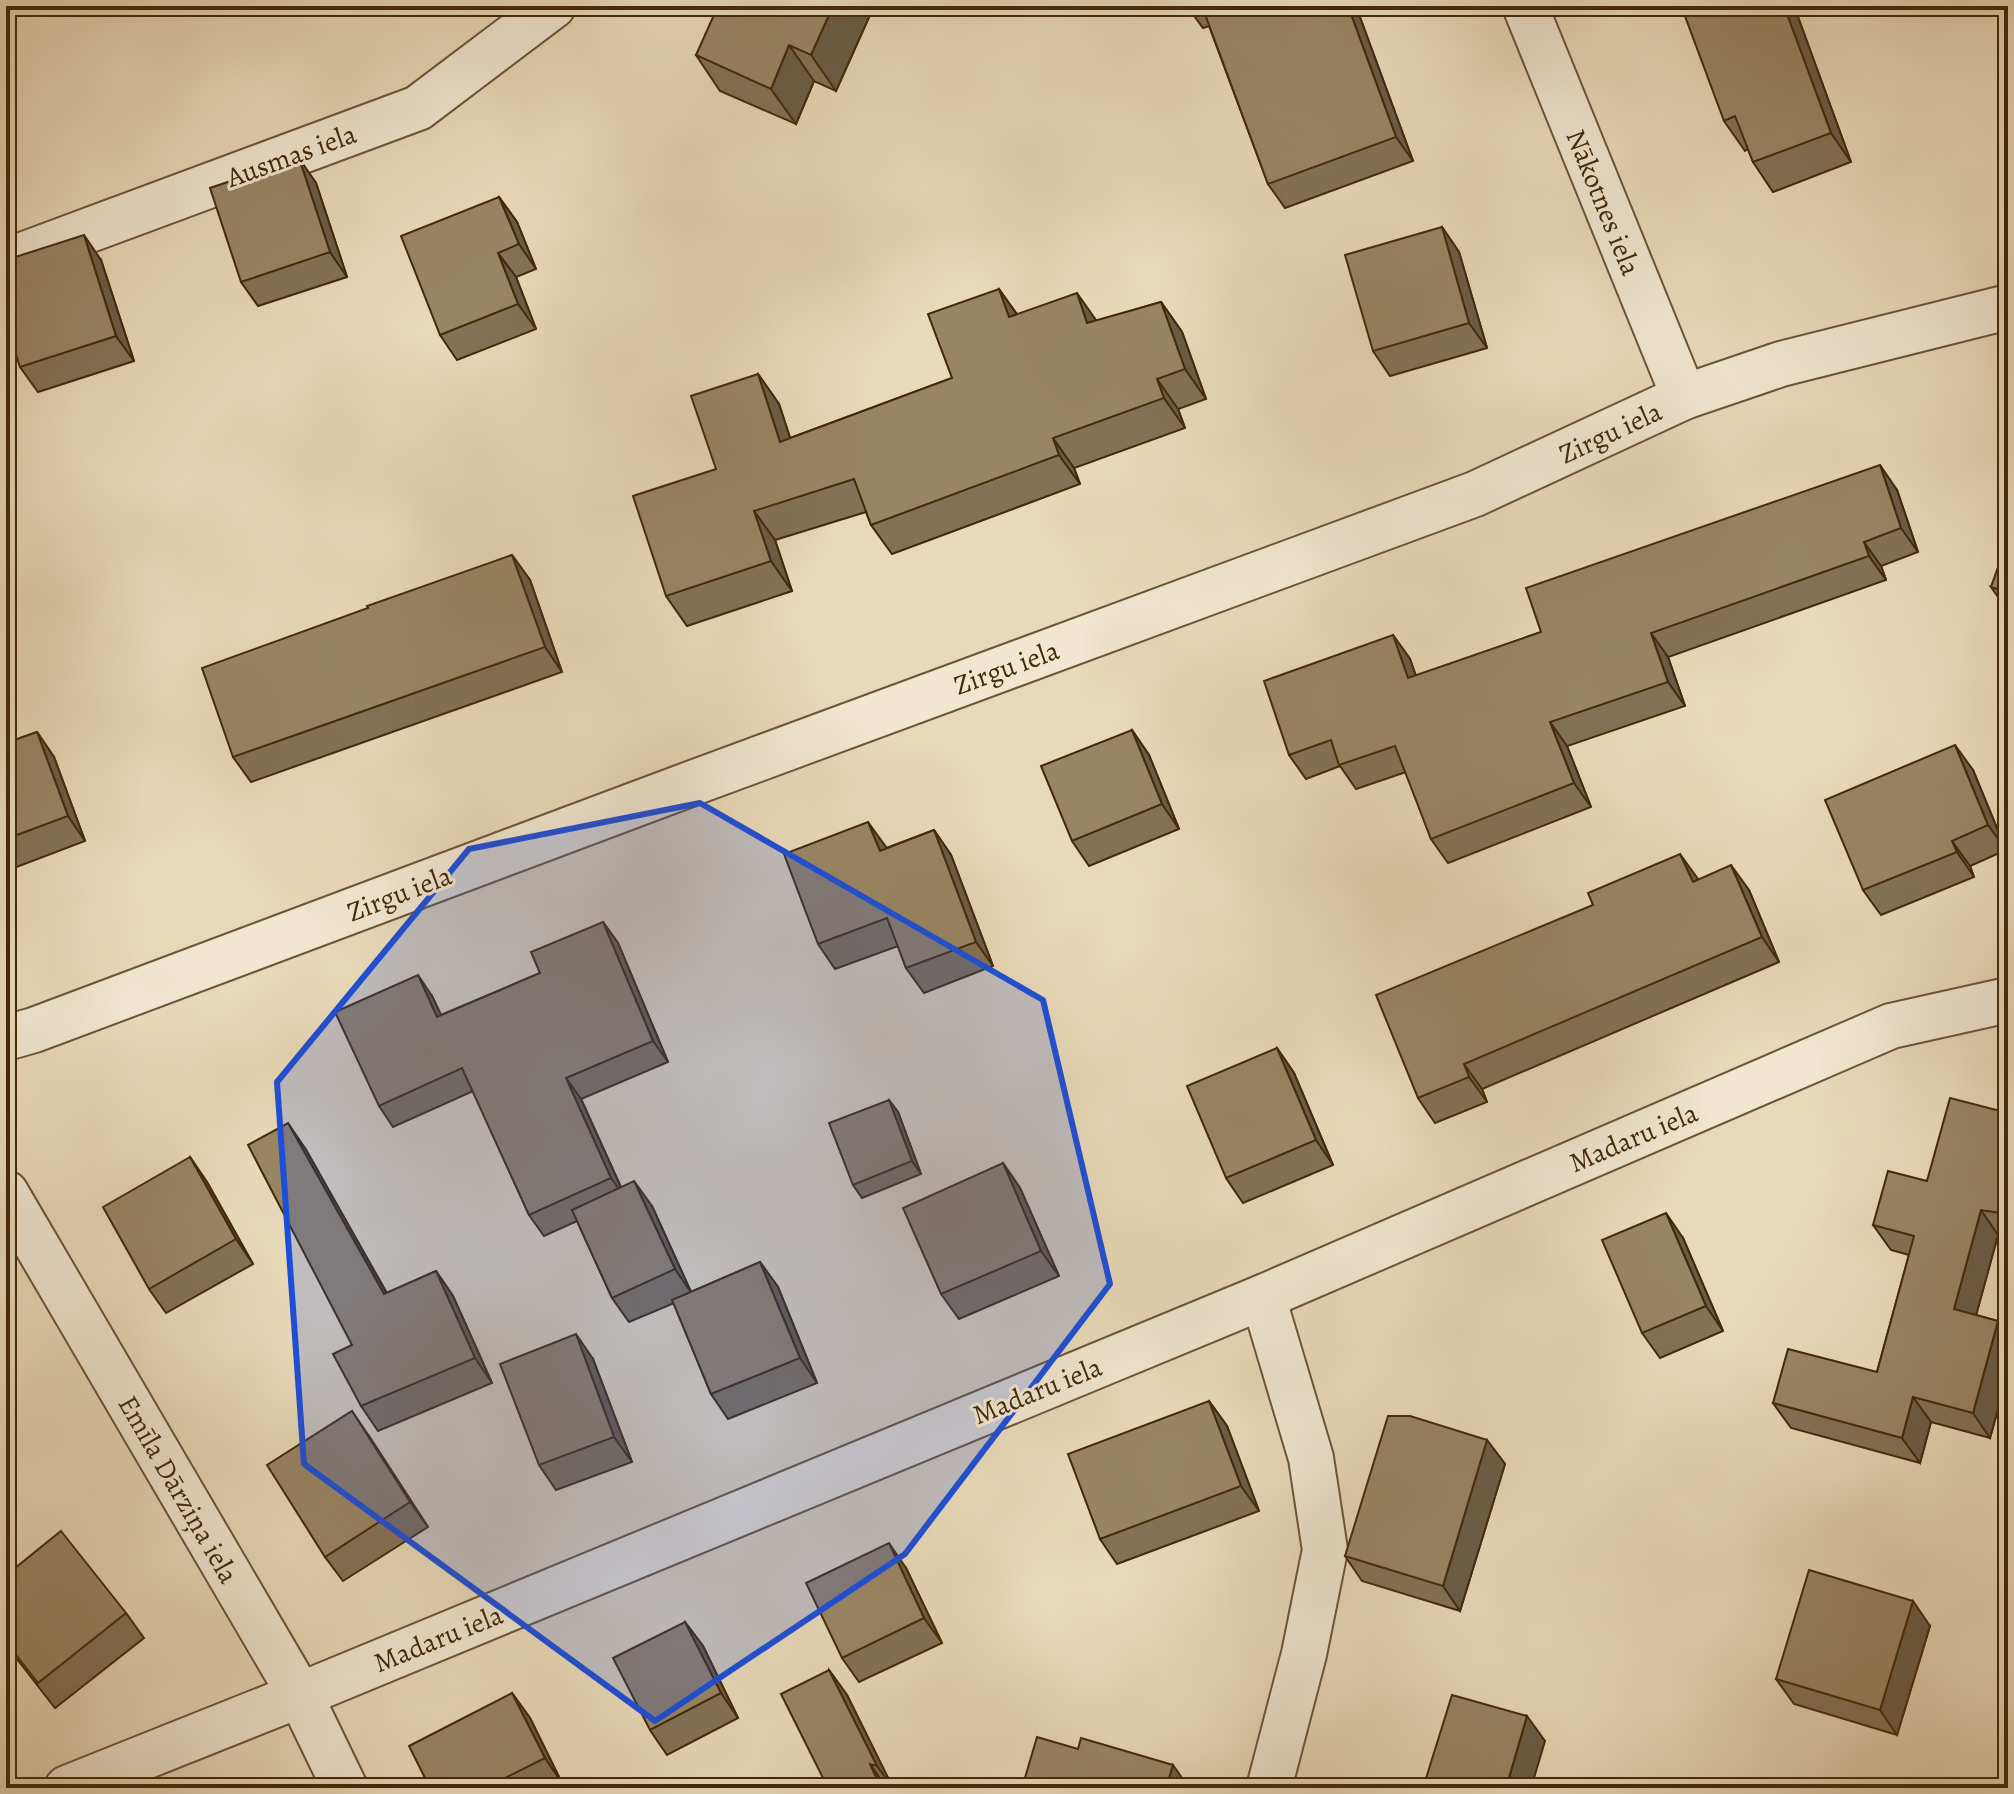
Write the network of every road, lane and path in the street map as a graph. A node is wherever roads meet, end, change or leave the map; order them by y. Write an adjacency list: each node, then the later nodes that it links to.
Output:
1 (553, 6): 3 (street, Ausmas iela)
2 (1525, 6): 5 (street, Nākotnes iela)
3 (6, 261)
4 (2008, 307): 5 (street, Zirgu iela)
5 (1684, 397): 7 (street, Zirgu iela)
6 (2008, 1000): 9 (street, Madaru iela)
7 (6, 1038)
8 (6, 1193): 10 (street, Emīla Dārziņa iela)
9 (1263, 1297): 10 (street, Madaru iela); 13 (street)
10 (300, 1695): 11 (street, Madaru iela); 12 (street, Emīla Dārziņa iela)
11 (67, 1788)
12 (345, 1788)
13 (1269, 1788)

